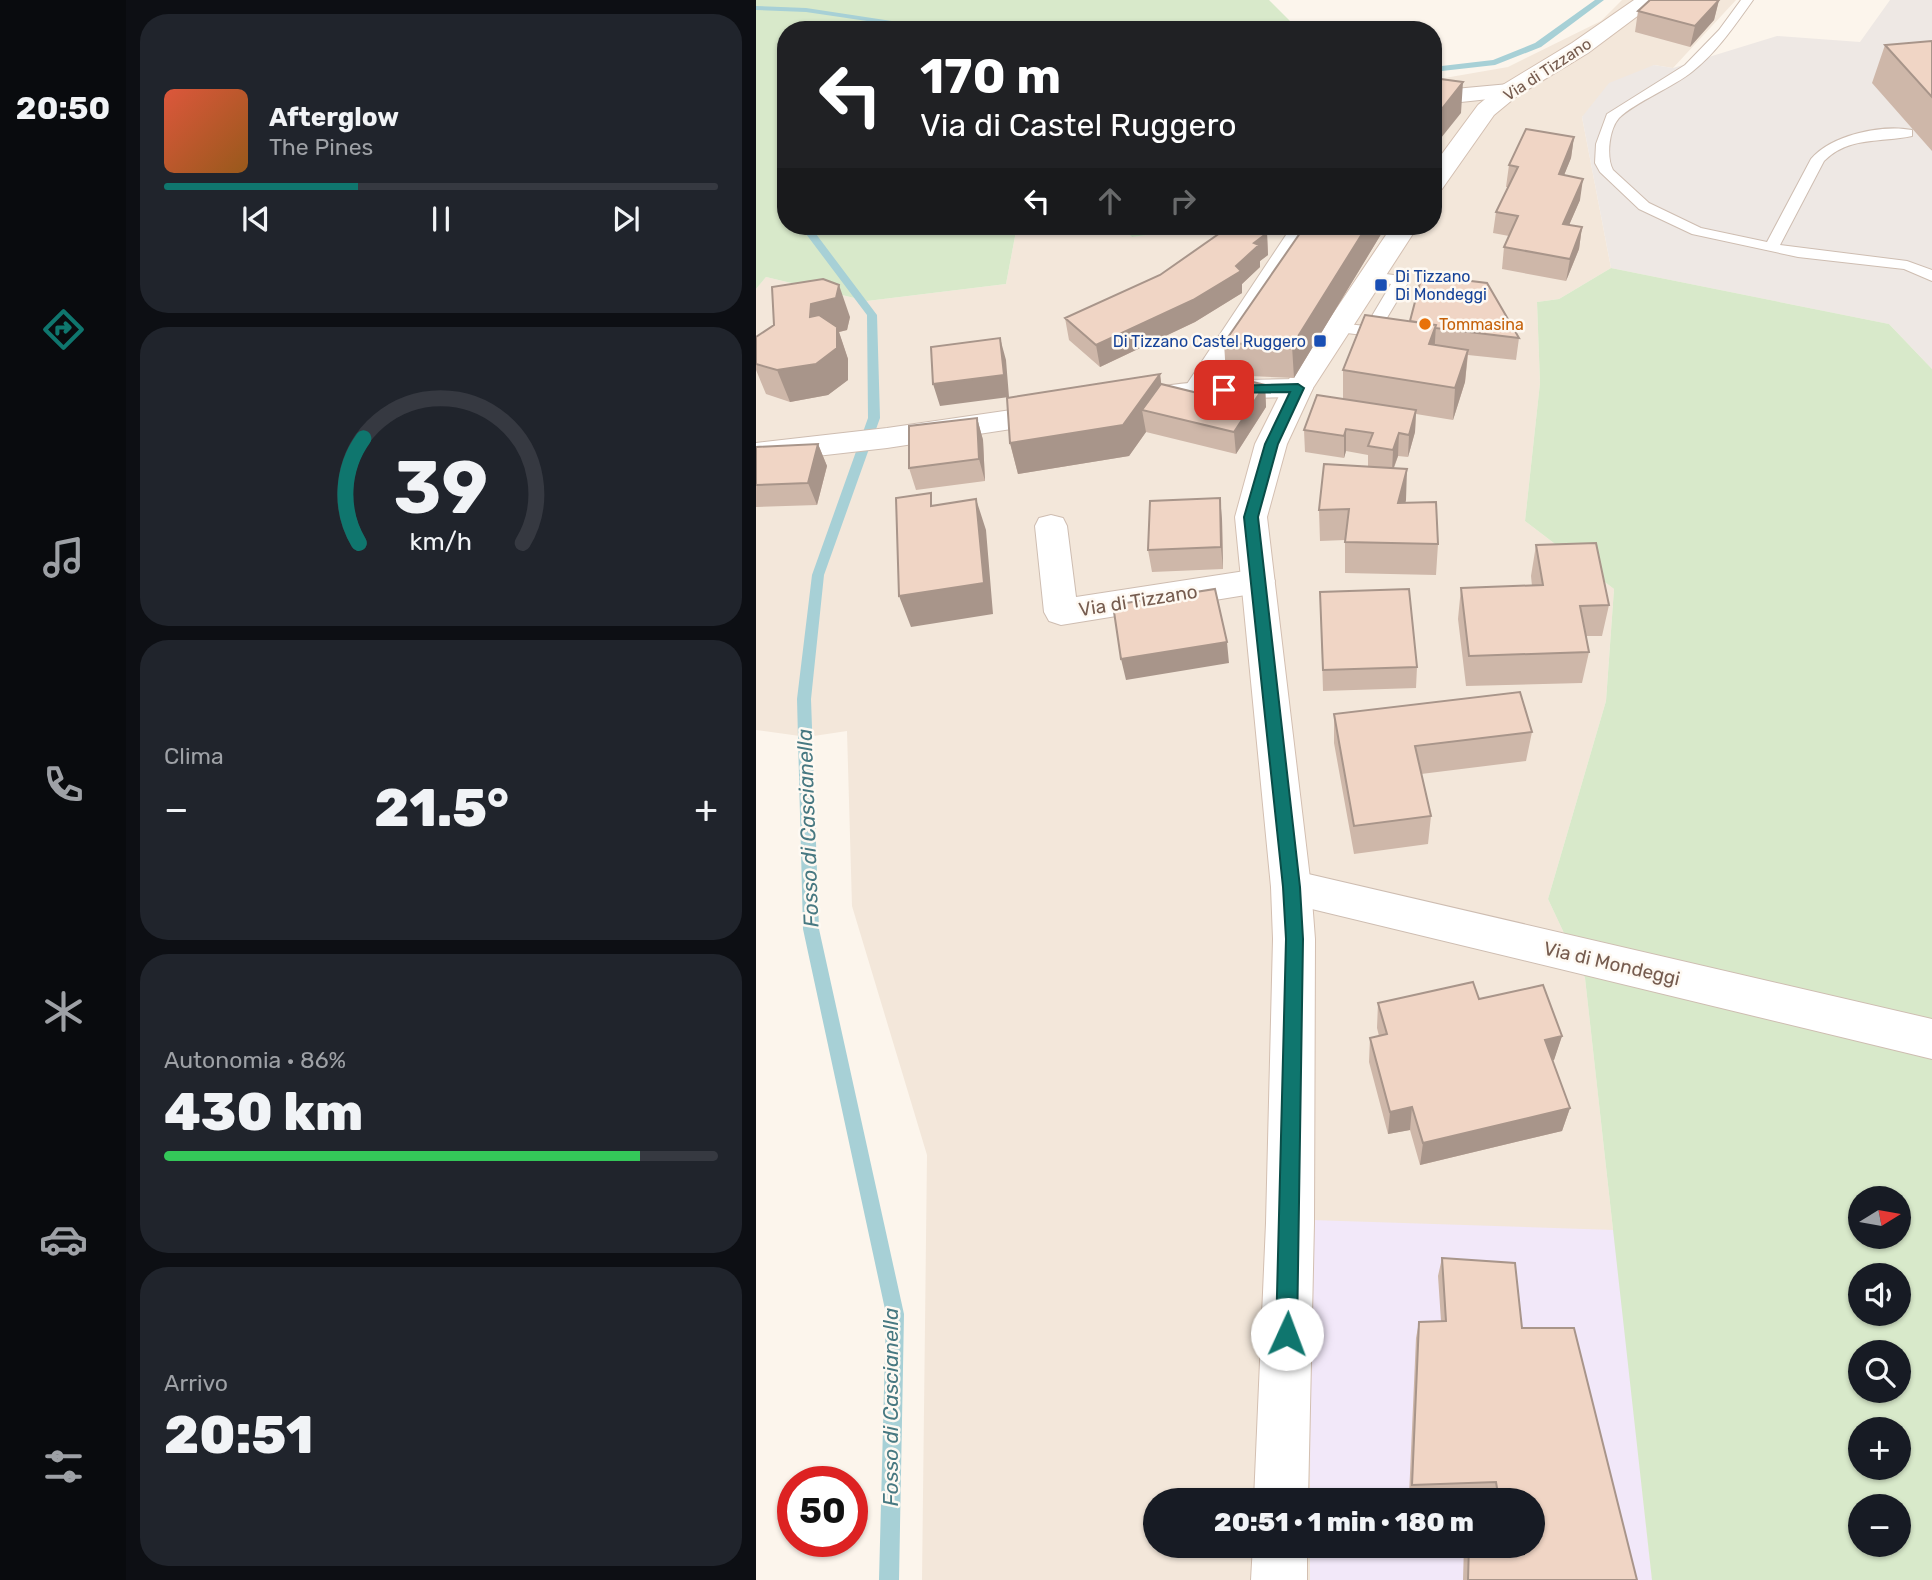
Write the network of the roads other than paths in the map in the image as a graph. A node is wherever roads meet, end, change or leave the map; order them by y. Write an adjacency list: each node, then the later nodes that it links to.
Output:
1 (1648, 0): 3 (main road, Via di Tizzano)
2 (1746, 0): 9 (lane)
3 (1509, 91): 4 (main road); 6 (main road, Via di Tizzano)
4 (1442, 98)
5 (1907, 133): 9 (lane)
6 (1442, 171)
7 (1299, 235): 12 (main road)
8 (1399, 235): 11 (main road)
9 (1771, 247): 10 (lane)
10 (1932, 276)
11 (1298, 388): 12 (main road); 15 (main road)
12 (1198, 390): 13 (main road)
13 (756, 453)
14 (1051, 526): 15 (main road, Via di Tizzano)
15 (1258, 581): 16 (main road)
16 (1291, 887): 17 (main road, Via di Mondeggi); 18 (main road)
17 (1932, 1039)
18 (1281, 1488)
19 (1280, 1558): 20 (main road)
20 (1279, 1580)

